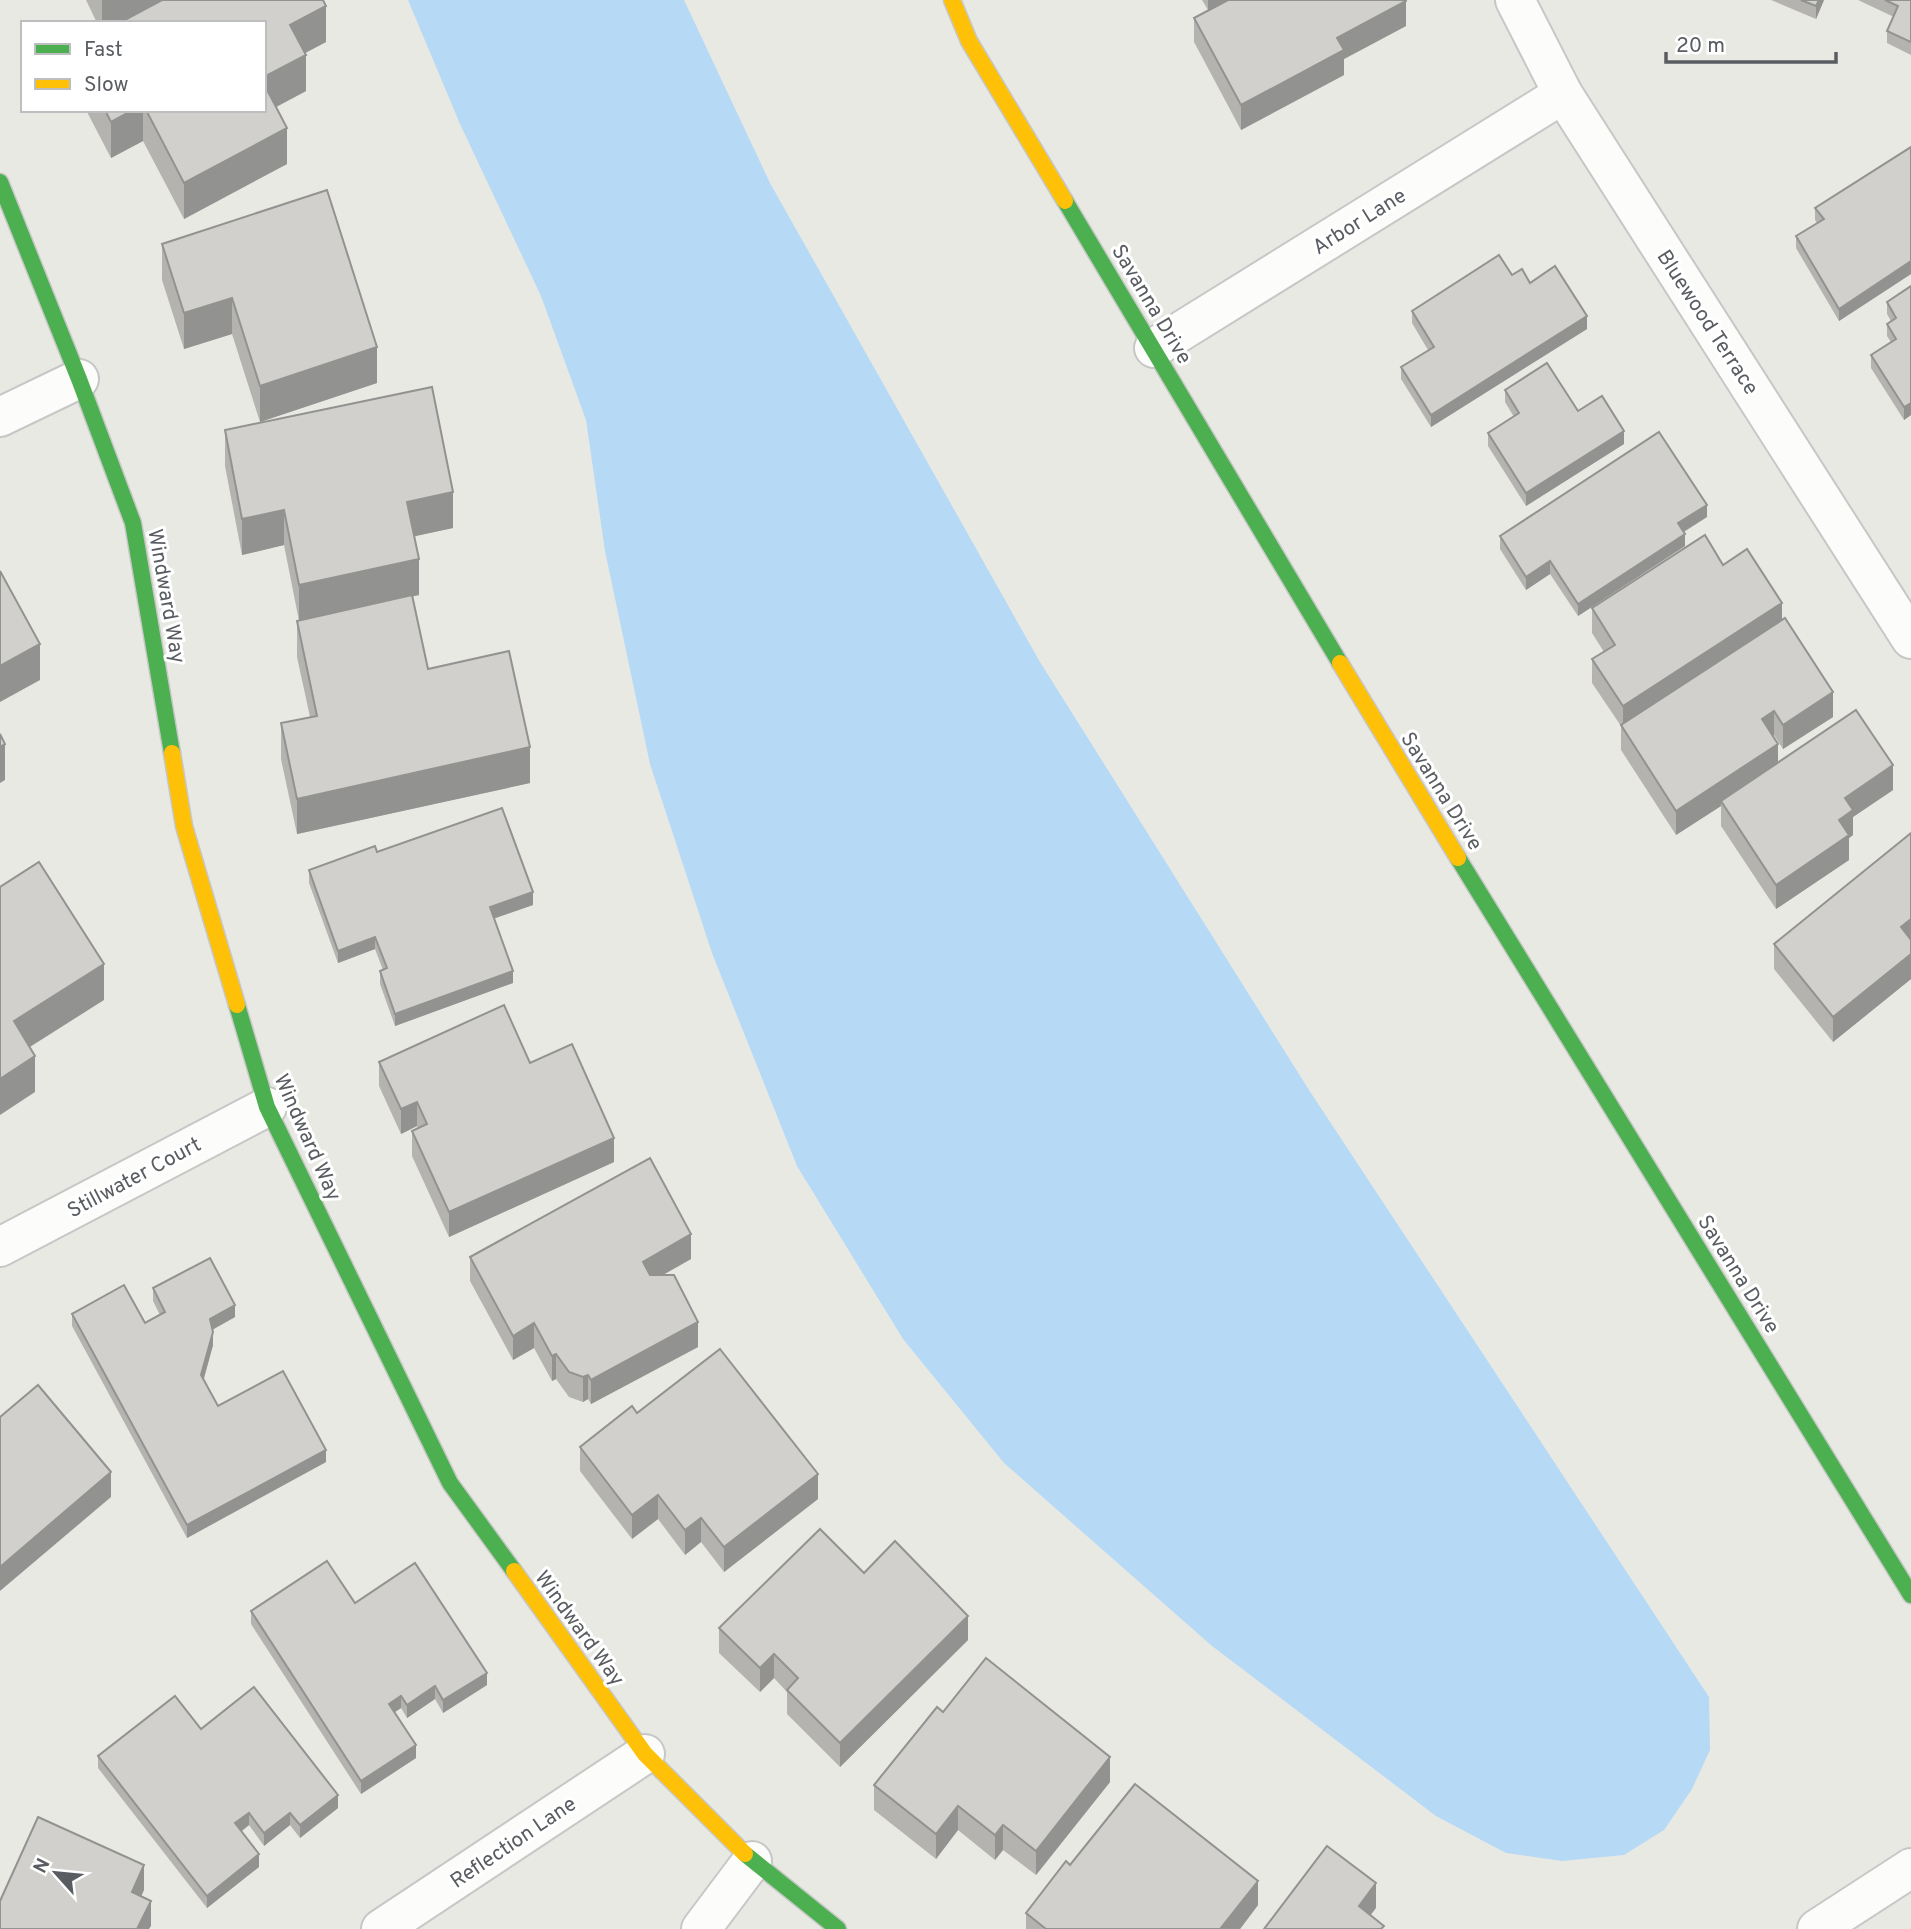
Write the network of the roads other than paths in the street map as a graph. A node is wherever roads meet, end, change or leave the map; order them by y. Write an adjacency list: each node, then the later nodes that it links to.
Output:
1 (952, 0): 5 (street, Savanna Drive)
2 (1515, 0): 3 (street, Bluewood Terrace)
3 (1563, 94): 5 (street, Arbor Lane); 8 (street, Bluewood Terrace)
4 (0, 182): 6 (street, Windward Way)
5 (1154, 348): 11 (street, Savanna Drive)
6 (79, 379): 7 (street); 9 (street, Windward Way)
7 (0, 417)
8 (1911, 639)
9 (267, 1107): 10 (street, Stillwater Court); 12 (street, Windward Way)
10 (0, 1247)
11 (1911, 1595)
12 (645, 1754): 13 (street, Windward Way); 15 (street, Reflection Lane)
13 (752, 1861): 16 (street); 17 (street, Windward Way)
14 (1911, 1868): 18 (street)
15 (382, 1929)
16 (701, 1929)
17 (838, 1929)
18 (1816, 1929)

